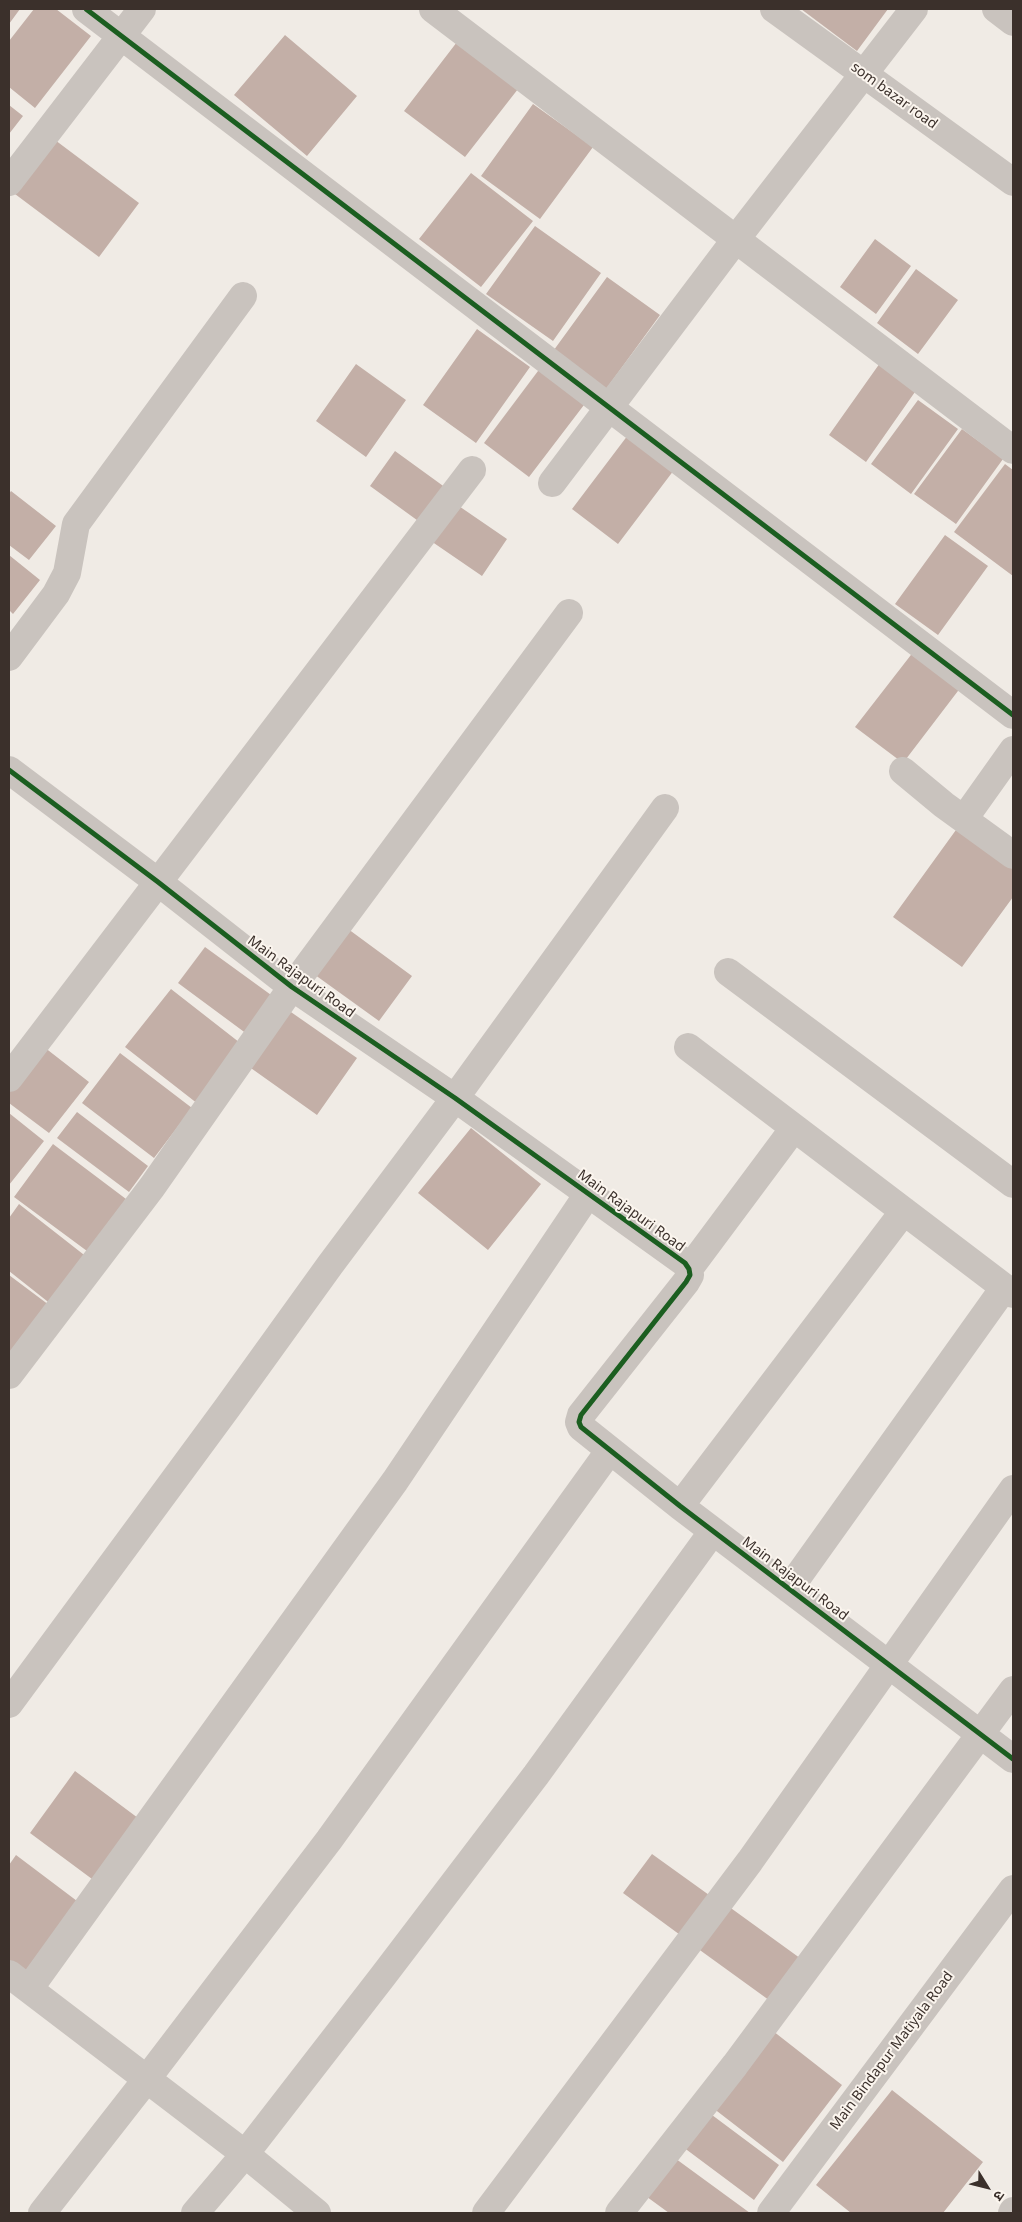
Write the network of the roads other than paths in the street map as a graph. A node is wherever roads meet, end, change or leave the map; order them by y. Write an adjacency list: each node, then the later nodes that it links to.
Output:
1 (86, 9): 8 (street)
2 (142, 9): 8 (street)
3 (434, 9): 12 (street)
4 (774, 9): 9 (street, som bazar road)
5 (914, 9): 9 (street)
6 (996, 9): 7 (street)
7 (1013, 22)
8 (120, 36): 10 (street); 14 (street)
9 (864, 74): 11 (street, som bazar road); 12 (street)
10 (9, 182)
11 (1013, 182)
12 (736, 239): 14 (street); 15 (street)
13 (243, 296): 19 (street)
14 (609, 406): 17 (street); 20 (street)
15 (1013, 450)
16 (472, 470): 27 (street)
17 (552, 483)
18 (569, 613): 29 (street)
19 (9, 657)
20 (1013, 715)
21 (1013, 750): 25 (street)
22 (9, 770): 27 (street, Main Rajapuri Road)
23 (903, 771): 25 (street)
24 (665, 808): 32 (street)
25 (964, 819): 26 (street)
26 (1013, 855)
27 (158, 882): 29 (street, Main Rajapuri Road); 31 (street)
28 (728, 972): 34 (street)
29 (292, 987): 32 (street, Main Rajapuri Road); 39 (street)
30 (688, 1047): 33 (street)
31 (9, 1078)
32 (455, 1098): 35 (street, Main Rajapuri Road); 47 (street)
33 (794, 1128): 36 (street); 37 (street)
34 (1013, 1184)
35 (588, 1194): 37 (street, Main Rajapuri Road); 51 (street)
36 (904, 1211): 38 (street); 42 (street)
37 (689, 1269): 40 (street, Main Rajapuri Road)
38 (1009, 1291): 44 (street)
39 (9, 1375)
40 (610, 1450): 42 (street, Main Rajapuri Road); 52 (street)
41 (1013, 1489): 45 (street)
42 (680, 1506): 43 (street, Main Rajapuri Road)
43 (713, 1531): 44 (street, Main Rajapuri Road); 53 (street)
44 (789, 1589): 45 (street, Main Rajapuri Road)
45 (888, 1664): 48 (street, Main Rajapuri Road); 57 (street)
46 (1013, 1690): 48 (street)
47 (9, 1704)
48 (980, 1734): 49 (street, Main Rajapuri Road); 58 (street)
49 (1013, 1759)
50 (1013, 1889): 59 (street, Main Bindapur Matiyala Road)
51 (19, 1981): 52 (street)
52 (146, 2080): 53 (street); 54 (street)
53 (245, 2154): 55 (street); 56 (street)
54 (42, 2213)
55 (195, 2213)
56 (317, 2213)
57 (486, 2213)
58 (619, 2213)
59 (771, 2213)

